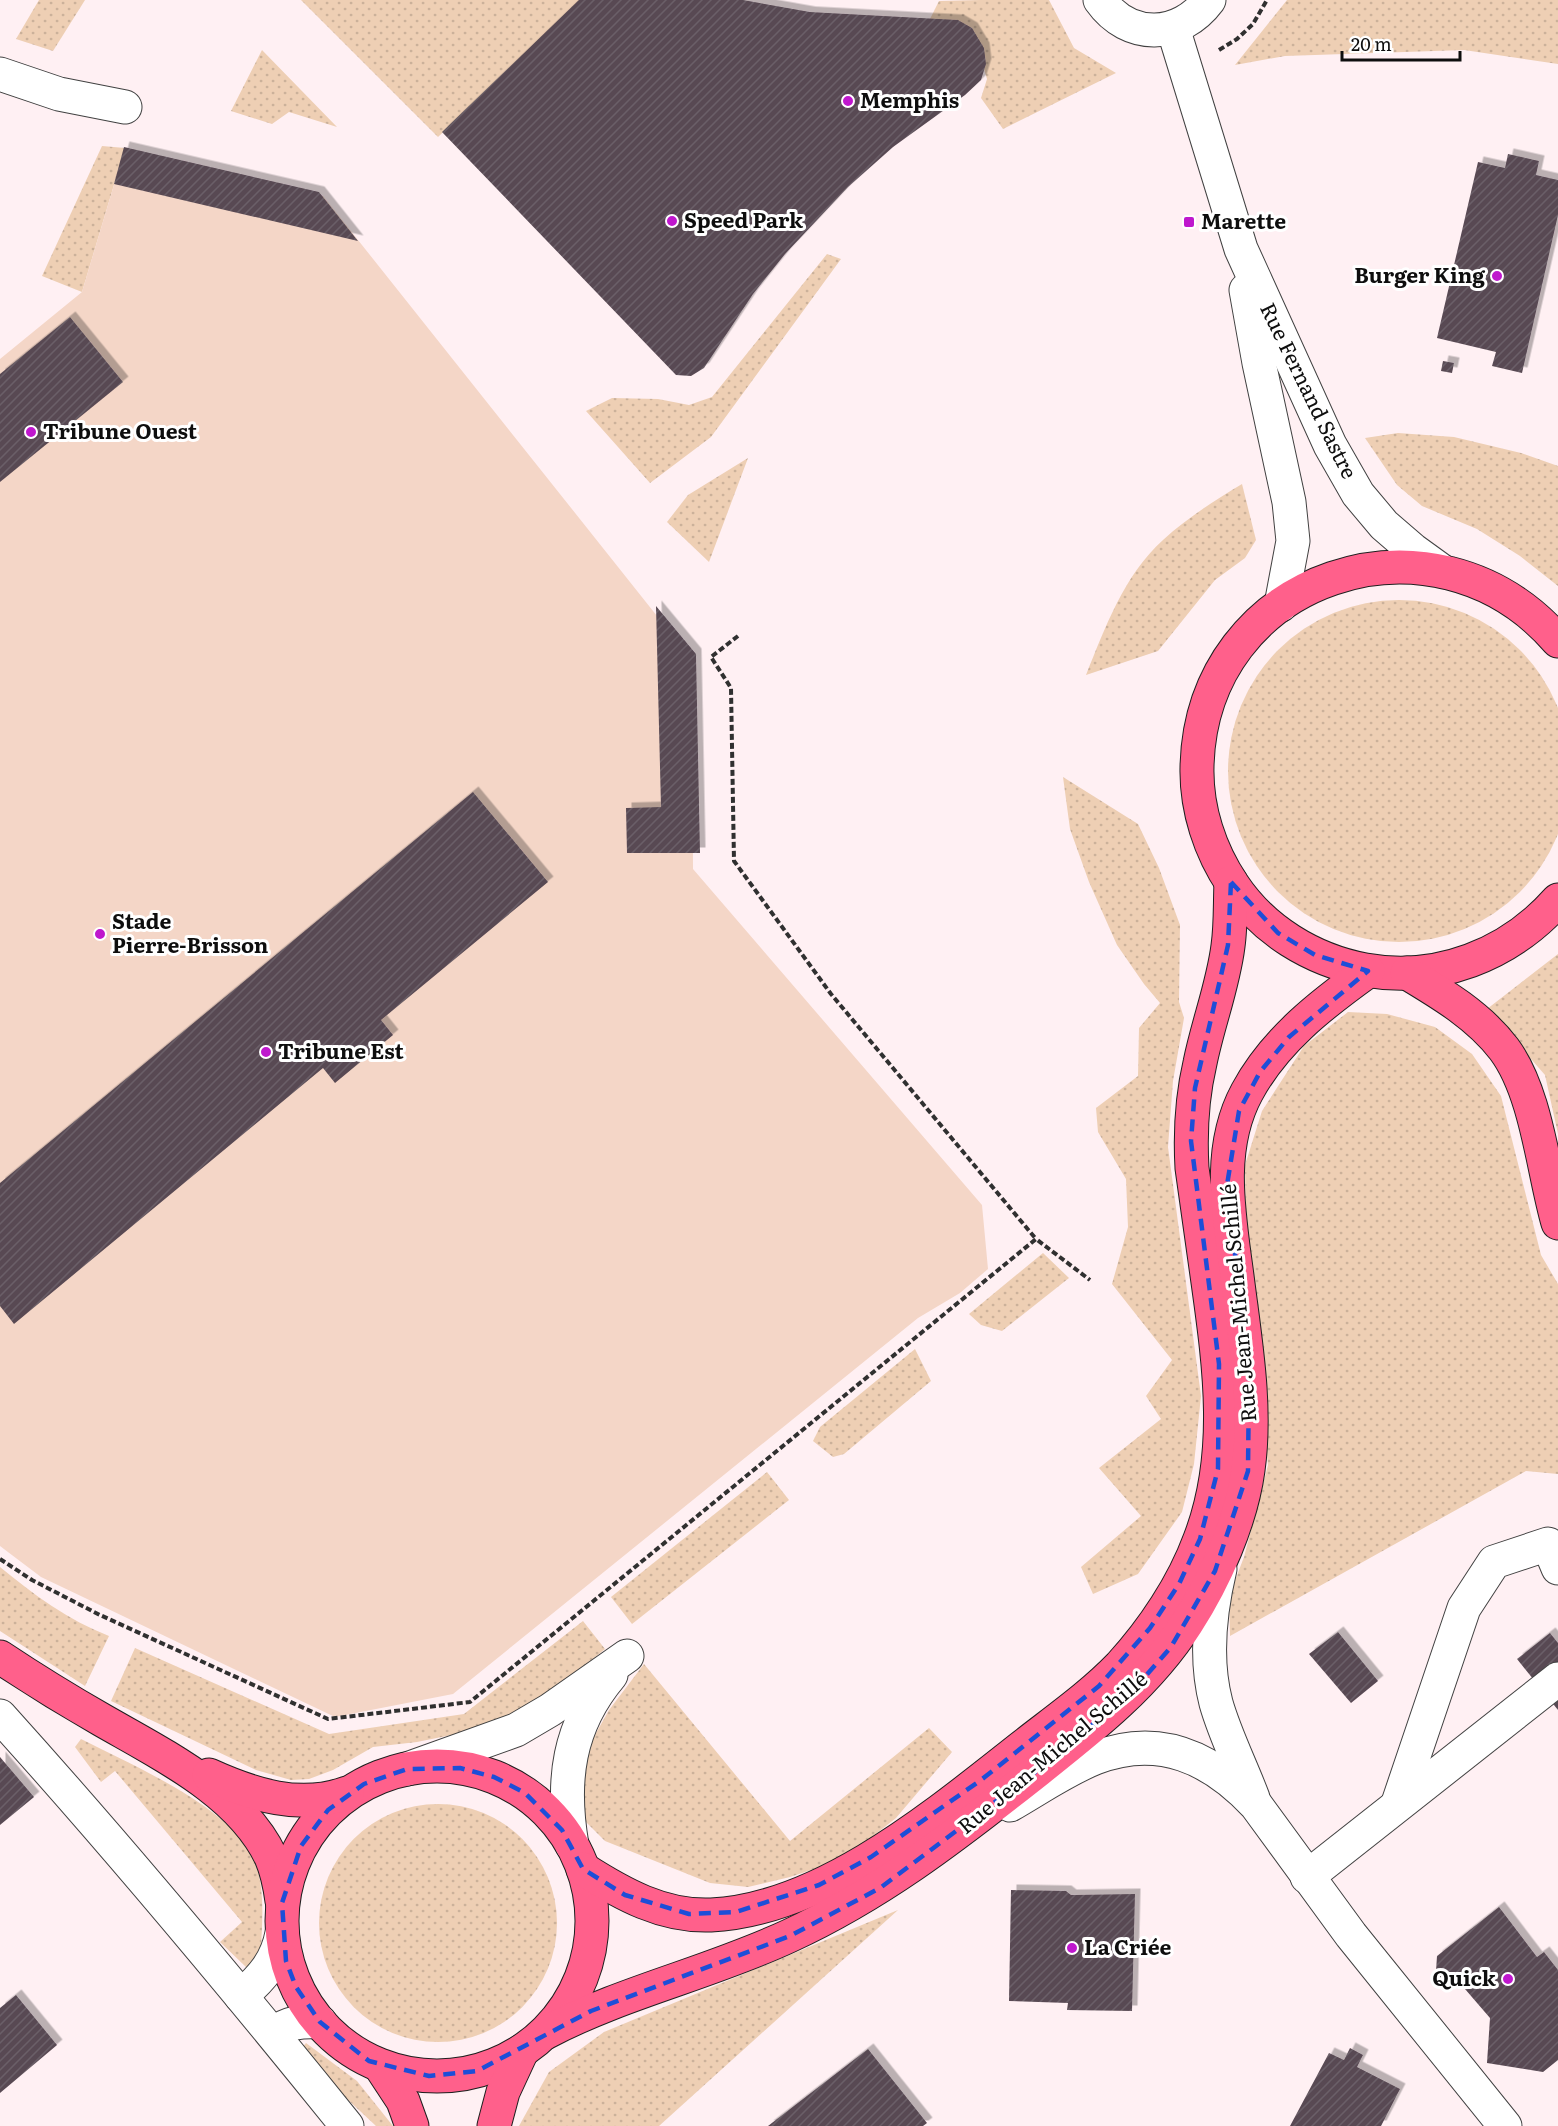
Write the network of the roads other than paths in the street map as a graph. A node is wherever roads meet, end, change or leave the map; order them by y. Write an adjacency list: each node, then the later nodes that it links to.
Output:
1 (1100, 0): 3 (street)
2 (1209, 0): 3 (street)
3 (1173, 28): 6 (street, Rue Fernand Sastre)
4 (0, 74): 5 (street)
5 (125, 107)
6 (1241, 249): 7 (street, Rue Fernand Sastre); 8 (street, Rue Fernand Sastre)
7 (1442, 571): 8 (main road); 9 (main road)
8 (1281, 605): 12 (main road)
9 (1528, 610): 10 (main road); 11 (main road)
10 (1558, 625)
11 (1558, 641)
12 (1231, 882): 16 (main road); 30 (main road, Rue Jean-Michel Schillé)
13 (1558, 900): 15 (main road)
14 (1558, 926): 15 (main road)
15 (1499, 948): 17 (main road)
16 (1368, 971): 17 (main road); 19 (main road, Rue Jean-Michel Schillé)
17 (1407, 973): 18 (main road)
18 (1558, 1223)
19 (1225, 1547): 28 (street); 29 (main road, Rue Jean-Michel Schillé)
20 (1558, 1568): 27 (street)
21 (0, 1657): 24 (main road)
22 (1558, 1679): 27 (street)
23 (0, 1716): 33 (street)
24 (134, 1738): 26 (main road); 32 (main road, Rue Jean-Michel Schillé)
25 (407, 1769): 26 (main road); 30 (main road); 30 (street)
26 (351, 1792): 32 (main road)
27 (1398, 1803): 31 (street)
28 (1256, 1805): 29 (street); 31 (street)
29 (951, 1839): 36 (main road, Rue Jean-Michel Schillé)
30 (578, 1857): 36 (main road)
31 (1307, 1877): 41 (street)
32 (282, 1918): 33 (street); 34 (main road, Rue Jean-Michel Schillé)
33 (241, 1996): 35 (street)
34 (320, 2022): 35 (street); 37 (main road, Rue Jean-Michel Schillé)
35 (273, 2034): 38 (street)
36 (533, 2042): 37 (main road, Rue Jean-Michel Schillé); 40 (main road)
37 (380, 2066): 39 (main road)
38 (347, 2126)
39 (412, 2126)
40 (494, 2126)
41 (1505, 2126)

